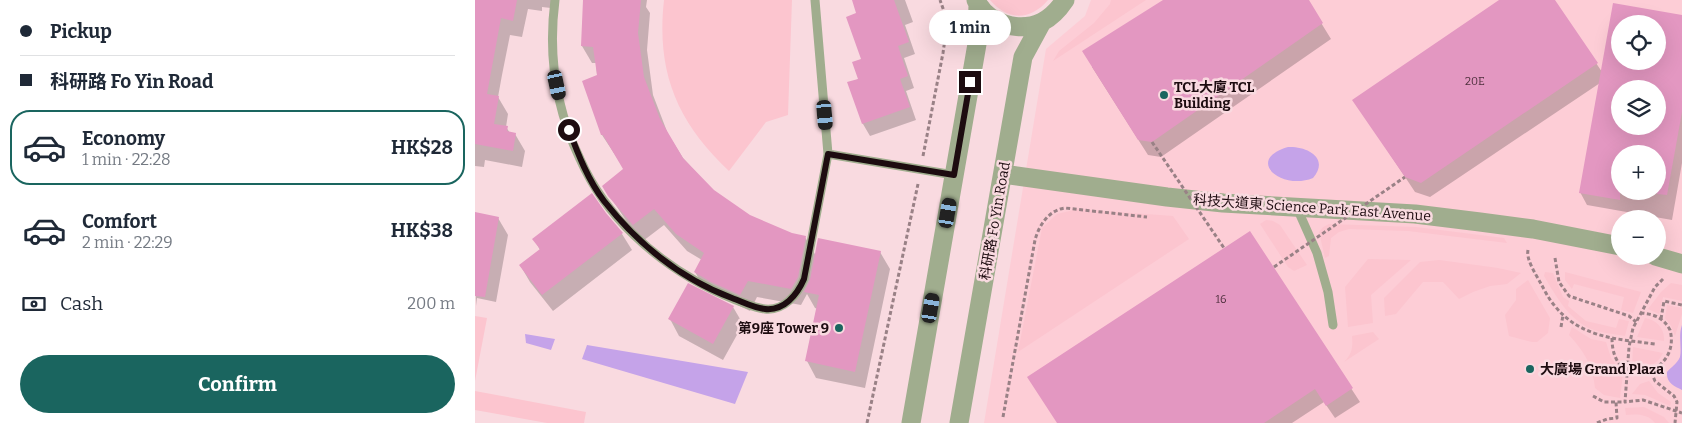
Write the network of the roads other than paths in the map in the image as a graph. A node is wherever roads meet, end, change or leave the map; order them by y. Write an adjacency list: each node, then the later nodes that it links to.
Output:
1 (555, 0): 6 (lane)
2 (815, 0): 6 (lane)
3 (1065, 0): 5 (street, 科研路 Fo Yin Road)
4 (977, 2): 5 (street); 8 (street)
5 (1042, 22): 7 (street, 科研路 Fo Yin Road)
6 (828, 154): 8 (lane)
7 (1003, 174): 9 (street, 科技大道東 Science Park East Avenue); 15 (street, 科研路 Fo Yin Road)
8 (954, 175): 14 (street)
9 (1297, 208): 10 (street, 科技大道東 Science Park East Avenue); 13 (lane)
10 (1611, 244)
11 (1666, 259): 12 (street)
12 (1680, 263)
13 (1333, 325)
14 (911, 423)
15 (959, 423)

